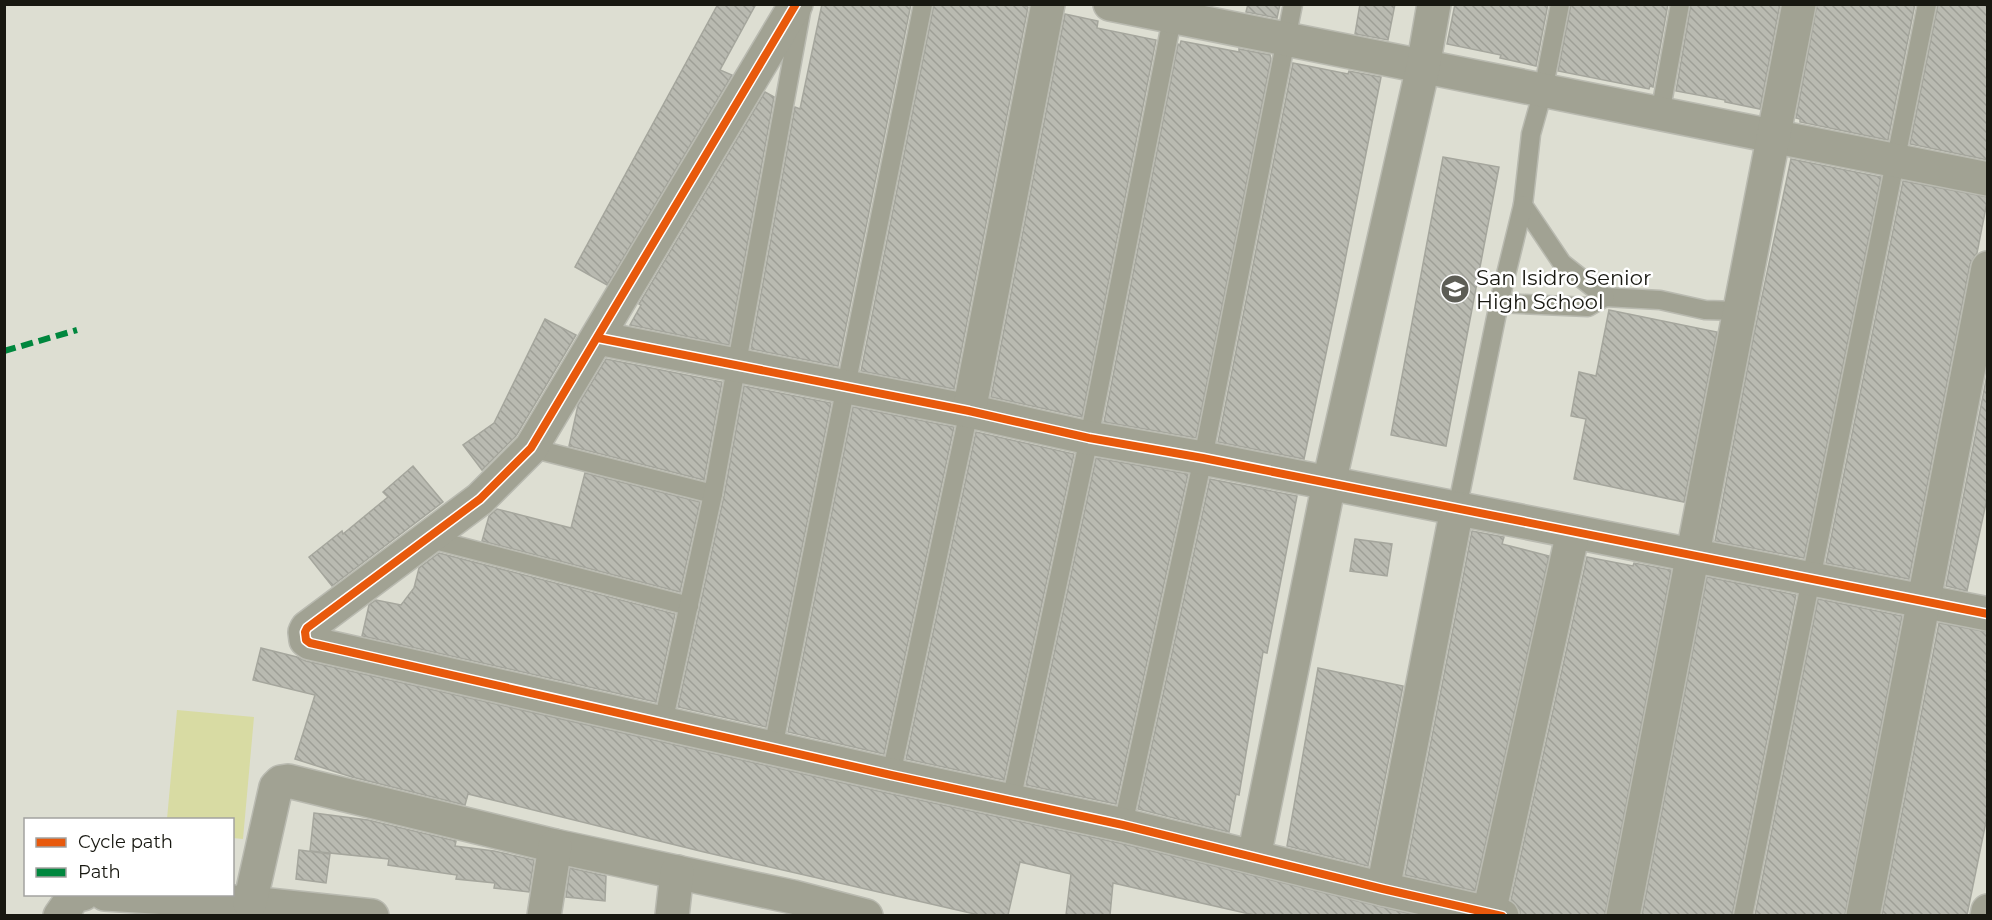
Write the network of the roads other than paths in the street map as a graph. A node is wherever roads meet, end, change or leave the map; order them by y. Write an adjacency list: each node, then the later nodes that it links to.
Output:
1 (796, 4): 25 (street)
2 (802, 4): 26 (lane)
3 (923, 4): 27 (lane)
4 (1048, 4): 28 (street)
5 (1110, 4): 12 (street)
6 (1293, 4): 13 (lane)
7 (1434, 4): 14 (street)
8 (1560, 4): 15 (lane)
9 (1680, 4): 16 (lane)
10 (1800, 4): 17 (street)
11 (1928, 4): 18 (lane)
12 (1174, 11): 13 (street); 29 (lane)
13 (1285, 39): 14 (street); 31 (lane)
14 (1423, 67): 15 (street); 32 (street)
15 (1543, 91): 16 (street); 20 (lane)
16 (1660, 114): 17 (street)
17 (1773, 137): 18 (street); 24 (street)
18 (1895, 161): 19 (street); 38 (lane)
19 (1988, 179)
20 (1523, 205): 22 (lane); 23 (lane)
21 (1988, 268): 39 (street)
22 (1605, 297): 23 (lane); 24 (lane)
23 (1499, 303): 34 (lane)
24 (1739, 311): 37 (street)
25 (598, 338): 26 (street); 30 (street)
26 (737, 366): 27 (street); 33 (lane)
27 (847, 388): 28 (street); 43 (lane)
28 (969, 411): 29 (street); 44 (lane)
29 (1089, 438): 31 (street); 45 (lane)
30 (531, 448): 33 (lane); 36 (street)
31 (1203, 458): 32 (street); 46 (lane)
32 (1329, 483): 34 (street); 48 (street)
33 (713, 494): 40 (lane)
34 (1457, 509): 35 (street); 50 (street)
35 (1573, 532): 37 (street); 56 (street)
36 (427, 538): 40 (lane); 42 (street)
37 (1692, 555): 38 (street); 62 (street)
38 (1812, 579): 39 (street); 63 (lane)
39 (1925, 602): 41 (street); 64 (street)
40 (689, 606): 42 (lane)
41 (1988, 614)
42 (663, 723): 43 (street)
43 (773, 748): 44 (street)
44 (891, 775): 45 (street)
45 (1011, 801): 46 (street)
46 (1123, 825): 48 (street)
47 (555, 846): 49 (street); 53 (street); 59 (street)
48 (1254, 857): 50 (street)
49 (677, 872): 54 (street); 60 (street)
50 (1383, 889): 56 (street)
51 (74, 896): 57 (street)
52 (137, 896): 53 (street)
53 (250, 903): 58 (street)
54 (792, 906): 61 (street)
55 (1988, 911): 65 (street)
56 (1495, 914)
57 (60, 915)
58 (372, 915)
59 (544, 915)
60 (672, 915)
61 (866, 915)
62 (1623, 915)
63 (1743, 915)
64 (1863, 915)
65 (1987, 915)

